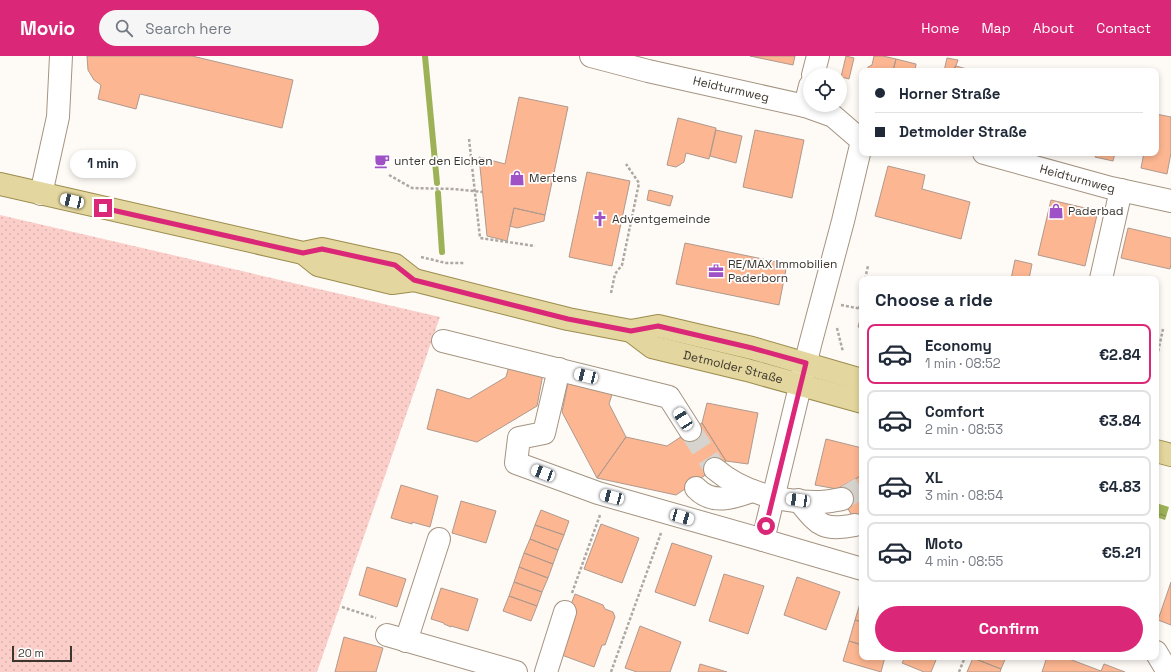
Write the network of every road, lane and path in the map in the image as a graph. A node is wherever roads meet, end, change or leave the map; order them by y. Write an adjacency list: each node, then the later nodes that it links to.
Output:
1 (62, 56): 18 (street)
2 (591, 56): 4 (street, Heidturmweg)
3 (818, 56): 5 (street)
4 (650, 63): 6 (street, Heidturmweg)
5 (815, 68)
6 (803, 95)
7 (828, 112): 8 (street, Heidturmweg)
8 (859, 138)
9 (469, 139): 16 (path)
10 (859, 154): 31 (street, Heidturmweg)
11 (995, 156): 15 (street, Heidturmweg)
12 (626, 164): 24 (path)
13 (388, 175): 16 (path)
14 (0, 184): 18 (main road, Detmolder Straße)
15 (1121, 190): 19 (street, Heidturmweg); 23 (street)
16 (474, 192): 17 (path); 20 (path)
17 (482, 192)
18 (42, 194): 28 (main road, Detmolder Straße)
19 (1171, 201)
20 (535, 246)
21 (868, 266): 22 (path)
22 (866, 276)
23 (1103, 276)
24 (611, 293)
25 (842, 305): 26 (path)
26 (859, 309)
27 (1163, 329): 30 (path)
28 (631, 331): 31 (main road, Detmolder Straße); 34 (main road, Detmolder Straße)
29 (442, 341): 32 (street)
30 (1159, 347)
31 (806, 363): 33 (main road, Detmolder Straße); 34 (street, Heidturmweg)
32 (559, 369): 36 (street); 45 (street)
33 (859, 379)
34 (800, 385): 35 (main road, Detmolder Straße); 42 (street, Heidturmweg)
35 (859, 401)
36 (690, 430)
37 (1159, 452): 38 (main road)
38 (1171, 454)
39 (715, 468): 41 (street)
40 (696, 488): 41 (street)
41 (752, 491): 42 (street)
42 (774, 497): 44 (street); 49 (street, Heidturmweg)
43 (842, 499): 44 (street)
44 (798, 500): 47 (street)
45 (668, 513): 49 (street); 56 (path)
46 (600, 515): 51 (path)
47 (855, 525)
48 (439, 539): 54 (street)
49 (763, 540): 50 (street)
50 (859, 568)
51 (565, 612): 55 (street)
52 (1159, 656): 58 (street)
53 (964, 660): 57 (path)
54 (516, 672)
55 (546, 672)
56 (611, 672)
57 (959, 672)
58 (1167, 672)

